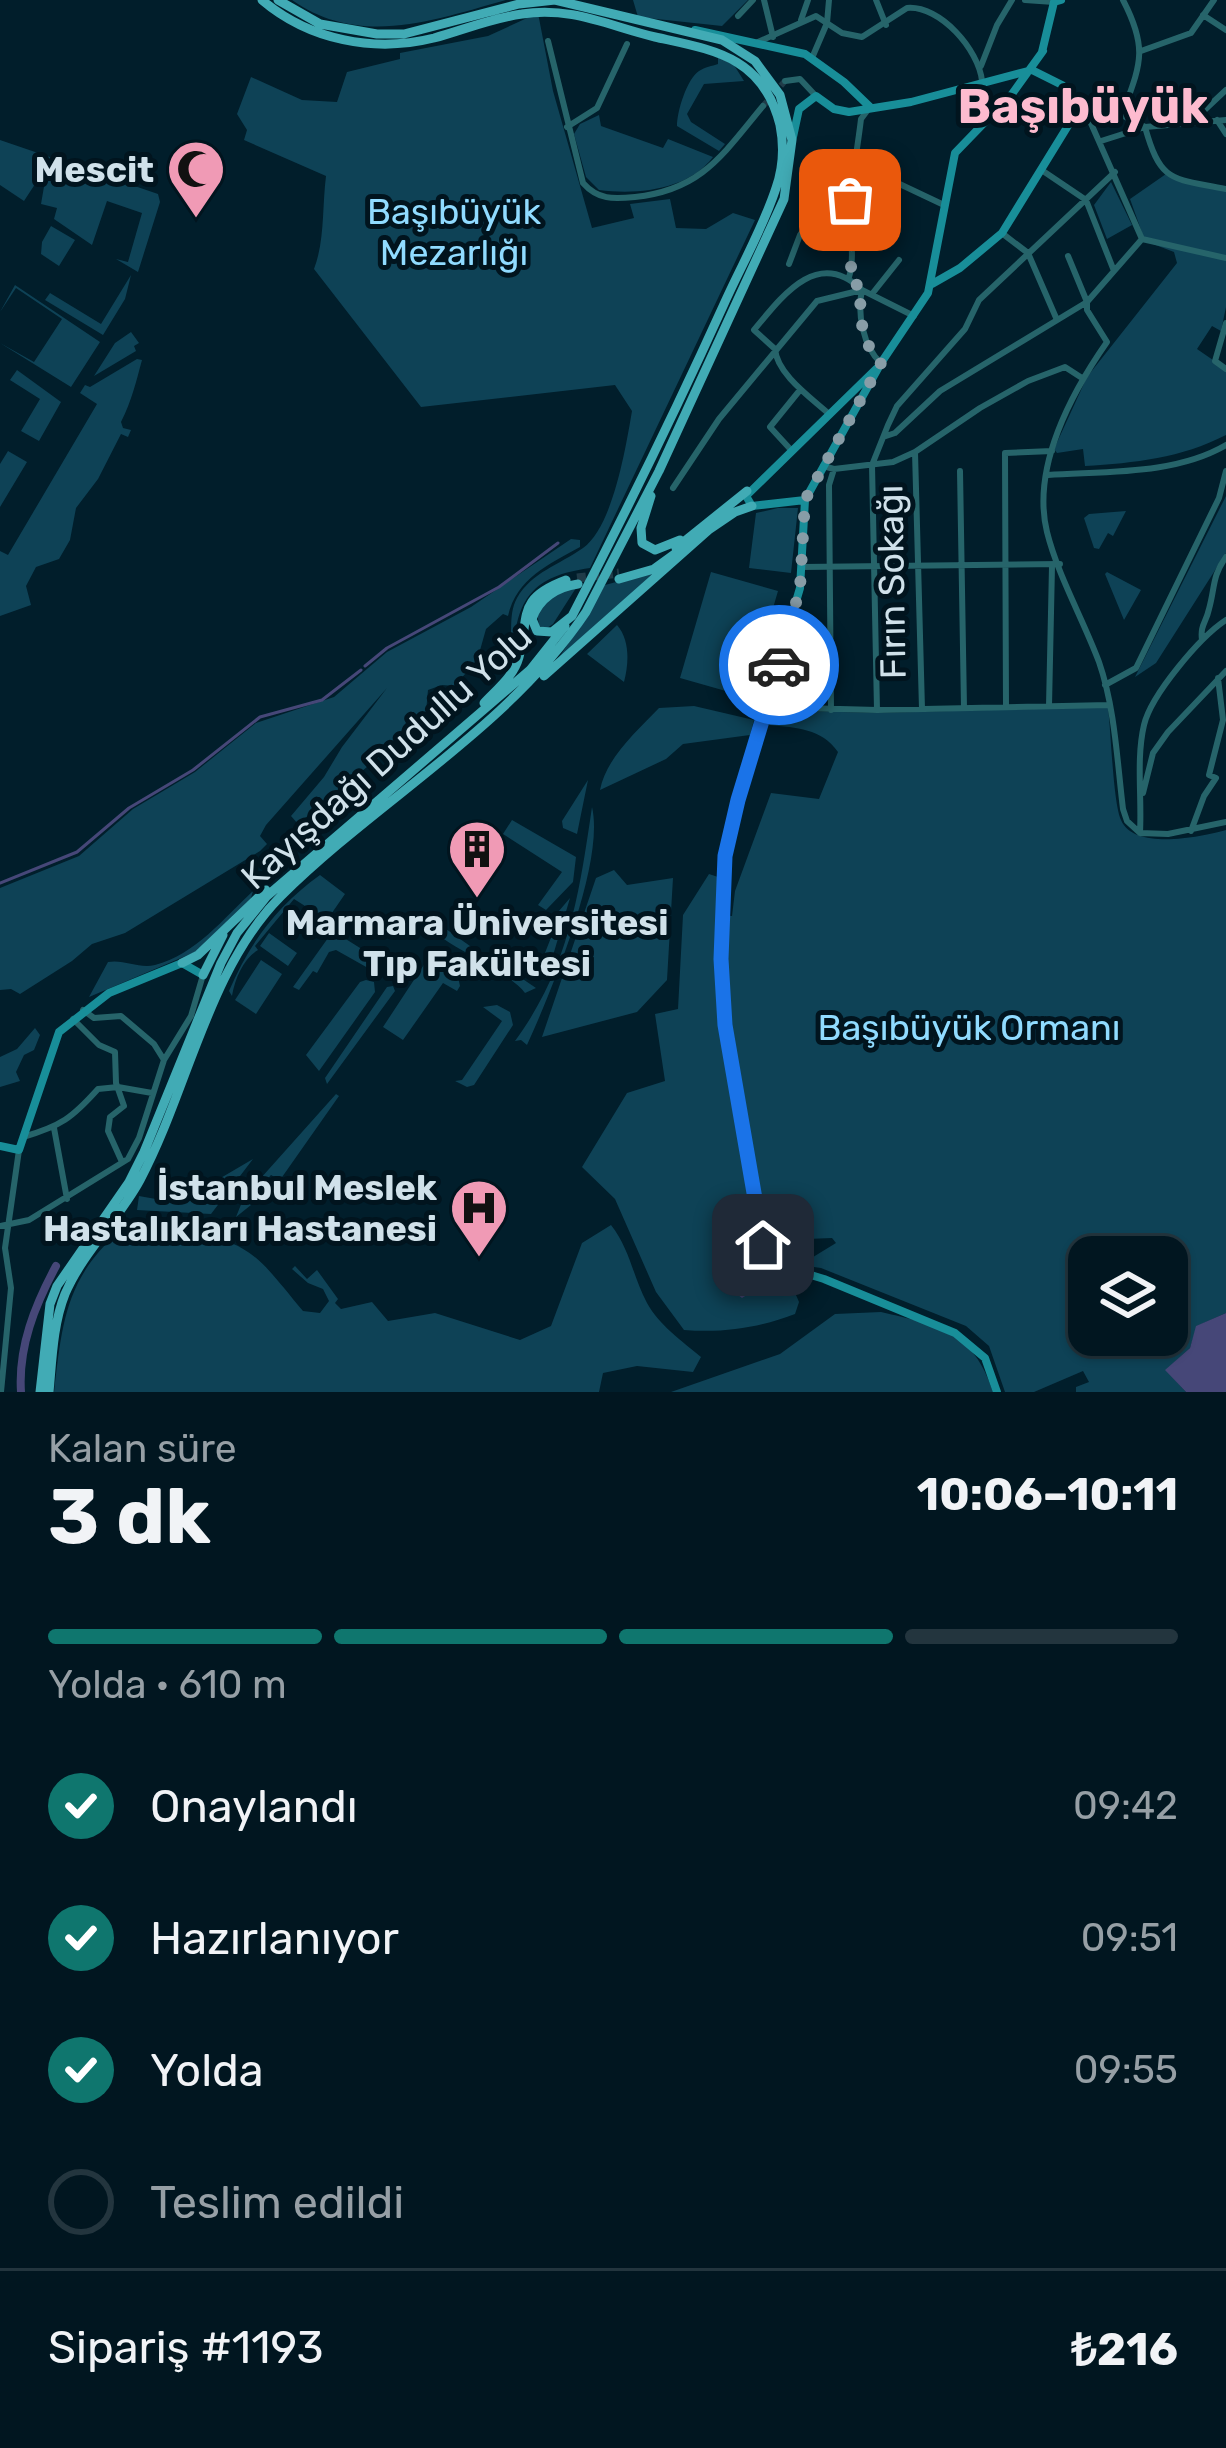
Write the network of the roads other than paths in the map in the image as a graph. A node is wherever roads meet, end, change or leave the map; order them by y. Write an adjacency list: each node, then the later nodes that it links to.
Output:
1 (262, 0): 28 (main road)
2 (278, 0): 18 (main road)
3 (753, 0): 14 (street)
4 (764, 0): 20 (street)
5 (808, 0): 15 (street)
6 (829, 0): 16 (street)
7 (876, 0): 17 (street)
8 (1012, 0): 27 (street)
9 (1025, 0): 12 (street)
10 (1123, 0): 25 (street)
11 (1214, 0): 13 (street)
12 (1058, 1): 24 (main road)
13 (1203, 15): 19 (street); 25 (street)
14 (737, 16)
15 (801, 20): 16 (street); 20 (street)
16 (827, 23): 17 (street); 26 (street)
17 (886, 25): 27 (street)
18 (681, 30): 23 (main road); 28 (main road)
19 (1226, 30)
20 (773, 37): 23 (street)
21 (548, 41): 42 (street)
22 (627, 44): 42 (street)
23 (749, 44): 26 (main road)
24 (1042, 51): 29 (main road); 30 (main road)
25 (1141, 51): 39 (street)
26 (812, 58): 38 (main road)
27 (980, 66): 32 (street)
28 (753, 67): 45 (main road); 93 (main road)
29 (1027, 70): 30 (main road); 32 (main road); 34 (main road)
30 (1052, 79): 36 (main road)
31 (785, 80): 35 (street)
32 (982, 81): 34 (main road); 38 (main road)
33 (1226, 90): 40 (street)
34 (1012, 94): 53 (main road)
35 (819, 99): 38 (main road); 45 (main road)
36 (1082, 104): 39 (street); 46 (street); 47 (main road)
37 (763, 106): 42 (street)
38 (869, 107): 51 (street)
39 (1122, 115): 43 (street)
40 (1195, 120): 41 (street); 43 (street)
41 (1222, 120): 44 (street)
42 (567, 127)
43 (1145, 127): 46 (street); 50 (street)
44 (1226, 134)
45 (792, 140): 84 (main road)
46 (1101, 141): 48 (street)
47 (1042, 171): 52 (street); 54 (main road)
48 (1115, 172): 52 (street); 55 (street)
49 (889, 179): 53 (street)
50 (1226, 189)
51 (850, 200): 60 (street); 62 (street)
52 (1086, 200): 56 (street); 61 (street)
53 (944, 206): 63 (main road)
54 (1001, 233): 56 (street); 63 (main road)
55 (1142, 239): 58 (street); 61 (street)
56 (1028, 253): 68 (street); 76 (street)
57 (1068, 256): 66 (street)
58 (1226, 258)
59 (899, 260): 65 (street)
60 (789, 264)
61 (1114, 272): 66 (street)
62 (849, 277): 64 (street); 70 (street)
63 (930, 285): 67 (main road)
64 (862, 290): 65 (street); 70 (street); 71 (street)
65 (872, 294): 67 (street)
66 (1087, 302): 68 (street); 73 (street)
67 (914, 316): 71 (main road)
68 (1057, 320): 76 (street)
69 (1226, 323): 72 (street)
70 (775, 349): 74 (street); 88 (street)
71 (881, 363): 75 (main road); 82 (main road)
72 (1226, 369)
73 (1082, 378): 79 (street); 80 (street)
74 (801, 388): 75 (street); 78 (street)
75 (829, 414): 78 (main road)
76 (886, 436): 81 (street)
77 (1226, 445): 87 (street)
78 (792, 451): 89 (main road)
79 (915, 452): 81 (street); 101 (street, Fırın Sokağı)
80 (1052, 452): 87 (street); 95 (street)
81 (872, 465): 83 (street); 100 (street)
82 (823, 466): 83 (street); 90 (main road)
83 (834, 470): 98 (street)
84 (658, 471): 92 (main road); 93 (main road)
85 (960, 471): 99 (street)
86 (1226, 472): 108 (street)
87 (1048, 475): 96 (street)
88 (673, 488)
89 (747, 491): 91 (main road); 92 (main road)
90 (805, 500): 91 (main road); 97 (main road)
91 (752, 506): 92 (main road)
92 (708, 526): 102 (main road); 117 (main road)
93 (615, 544): 104 (main road)
94 (1226, 557): 105 (street)
95 (1005, 565): 96 (street); 99 (street); 111 (street)
96 (1056, 565): 108 (street); 110 (street)
97 (802, 567): 98 (street); 116 (main road)
98 (832, 567): 100 (street); 114 (street)
99 (962, 567): 101 (street); 112 (street)
100 (876, 569): 101 (street); 115 (street)
101 (918, 569): 113 (street, Fırın Sokağı)
102 (619, 576)
103 (1226, 620): 105 (street)
104 (574, 622): 117 (main road, Kayışdağı Dudullu Yolu); 119 (main road, Kayışdağı Dudullu Yolu); 119 (main road)
105 (1202, 640): 120 (street)
106 (1226, 671): 107 (street)
107 (1218, 678): 118 (street); 120 (street)
108 (1105, 685): 109 (street)
109 (1109, 705): 110 (street); 122 (street)
110 (1049, 706): 111 (street)
111 (1006, 707): 112 (street)
112 (964, 708): 113 (street)
113 (922, 709): 115 (street)
114 (831, 710): 115 (street); 116 (street)
115 (877, 710)
116 (765, 711): 143 (main road)
117 (483, 723): 142 (main road, Kayışdağı Dudullu Yolu)
118 (1224, 732): 123 (street)
119 (452, 734): 124 (main road, Kayışdağı Dudullu Yolu)
120 (1142, 796): 122 (street)
121 (1226, 823): 123 (street)
122 (1140, 832): 123 (street)
123 (1191, 832)
124 (304, 861): 125 (main road); 142 (main road, Kayışdağı Dudullu Yolu)
125 (226, 930): 126 (main road); 127 (main road)
126 (182, 962): 127 (main road); 128 (main road)
127 (203, 975): 130 (street)
128 (83, 1010): 129 (main road); 130 (street)
129 (73, 1019): 131 (street); 134 (main road)
130 (164, 1060): 132 (street)
131 (118, 1087): 132 (street); 133 (street); 137 (street)
132 (153, 1093): 137 (street)
133 (54, 1127): 134 (street); 138 (street)
134 (23, 1137): 136 (main road)
135 (0, 1146): 136 (main road)
136 (19, 1150): 139 (street)
137 (123, 1162): 138 (street)
138 (67, 1199): 139 (street)
139 (3, 1226): 140 (street)
140 (3, 1352): 141 (street)
141 (1, 1392)
142 (44, 1392)
143 (997, 1392)

